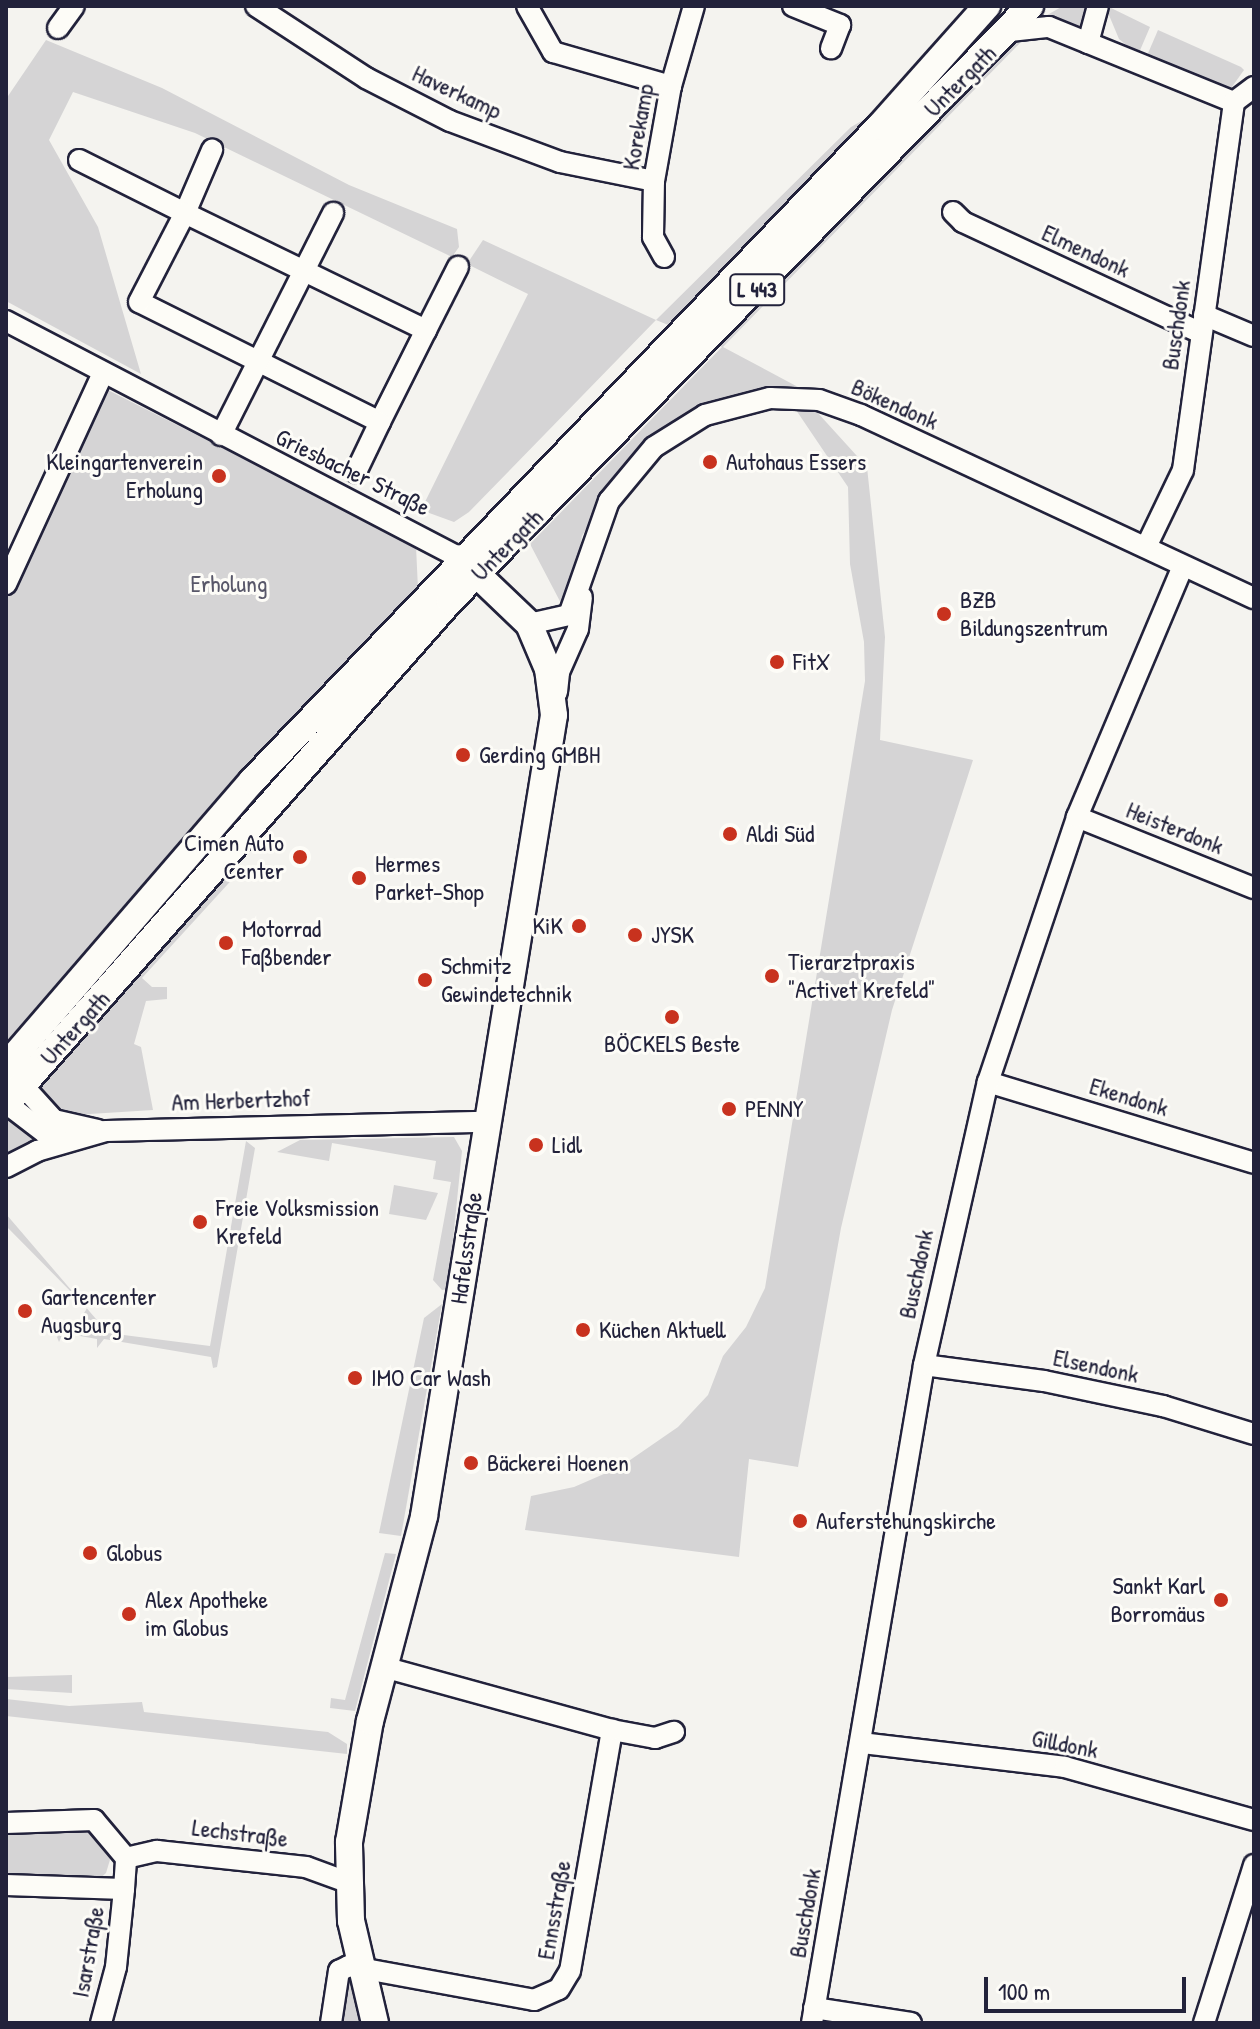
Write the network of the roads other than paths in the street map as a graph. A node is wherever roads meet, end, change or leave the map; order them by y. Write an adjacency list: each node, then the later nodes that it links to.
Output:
1 (74, 6): 9 (street)
2 (256, 6): 18 (street, Haverkamp)
3 (527, 6): 13 (street)
4 (694, 6): 13 (street, Korekamp)
5 (793, 6): 12 (street)
6 (987, 6): 35 (main road, Untergath / L 443)
7 (1030, 6): 10 (main road, Untergath / L 443)
8 (1098, 6): 11 (street)
9 (58, 28)
10 (1010, 31): 11 (street); 35 (main road, Untergath / L 443)
11 (1088, 43): 15 (street)
12 (831, 48)
13 (671, 86): 18 (street, Korekamp)
14 (1254, 87): 15 (street)
15 (1234, 102): 26 (street, Buschdonk)
16 (212, 150): 20 (street)
17 (79, 160): 20 (street)
18 (654, 181): 22 (street, Korekamp)
19 (953, 212): 26 (street, Elmendonk)
20 (185, 213): 24 (street); 29 (street)
21 (333, 213): 24 (street)
22 (664, 257)
23 (458, 267): 27 (street, Griesbacher Straße)
24 (306, 271): 27 (street); 29 (street)
25 (6, 321): 30 (street, Griesbacher Straße)
26 (1202, 324): 28 (street, Elmendonk); 34 (street, Buschdonk)
27 (426, 330): 31 (street, Griesbacher Straße)
28 (1254, 336)
29 (260, 362): 31 (street); 32 (street)
30 (102, 375): 32 (street, Griesbacher Straße); 37 (street)
31 (380, 422): 33 (street, Griesbacher Straße)
32 (221, 435): 35 (street, Griesbacher Straße)
33 (356, 472)
34 (1146, 547): 36 (street, Bökendonk); 38 (street, Bökendonk)
35 (470, 565): 40 (main road, Hafelsstraße); 45 (main road, Untergath)
36 (1183, 566): 39 (street, Bökendonk); 42 (street, Buschdonk)
37 (6, 584)
38 (582, 585): 40 (street, Bökendonk); 41 (street, Bökendonk)
39 (1254, 598)
40 (529, 624): 41 (main road, Hafelsstraße)
41 (554, 715): 46 (main road, Hafelsstraße)
42 (1077, 817): 43 (street, Heisterdonk); 44 (street, Buschdonk)
43 (1254, 888)
44 (988, 1082): 48 (street, Ekendonk); 50 (street, Buschdonk)
45 (9, 1089): 47 (street)
46 (485, 1122): 47 (street, Am Herbertzhof); 52 (main road, Hafelsstraße)
47 (106, 1131): 49 (street, Am Herbertzhof)
48 (1254, 1163)
49 (6, 1167)
50 (924, 1365): 51 (street, Elsendonk); 55 (street, Buschdonk)
51 (1254, 1434)
52 (384, 1667): 53 (street); 60 (main road, Hafelsstraße)
53 (612, 1730): 54 (street); 63 (street, Ennsstraße)
54 (674, 1732)
55 (862, 1743): 56 (street, Gilldonk); 64 (street, Buschdonk)
56 (1254, 1820)
57 (6, 1823): 58 (street)
58 (126, 1858): 60 (street, Lechstraße); 62 (street)
59 (1254, 1865): 69 (street)
60 (347, 1882): 63 (main road, Hafelsstraße)
61 (6, 1885): 62 (street)
62 (124, 1889): 65 (street, Isarstraße)
63 (361, 1966): 66 (street); 67 (main road, Hafelsstraße)
64 (813, 2016): 68 (street)
65 (101, 2023)
66 (331, 2023)
67 (375, 2023)
68 (911, 2023)
69 (1204, 2023)

